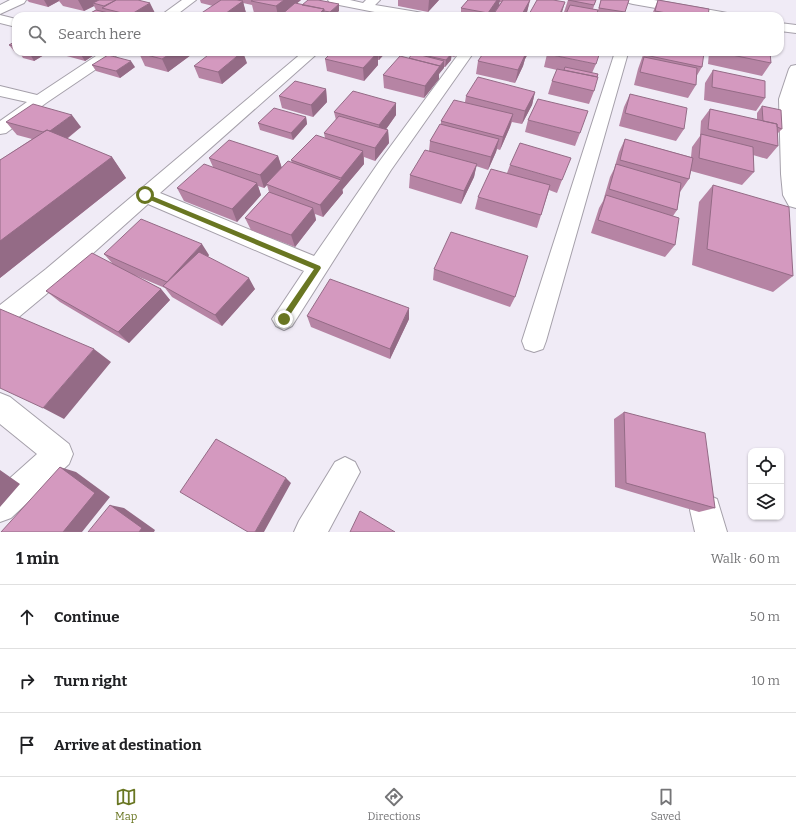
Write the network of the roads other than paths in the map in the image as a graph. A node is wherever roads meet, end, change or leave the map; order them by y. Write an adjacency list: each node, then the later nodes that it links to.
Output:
1 (20, 0): 7 (street)
2 (334, 0): 6 (street)
3 (170, 1): 5 (street)
4 (638, 1): 11 (street); 12 (street)
5 (187, 2): 8 (street)
6 (370, 3): 9 (street); 10 (street)
7 (0, 10)
8 (172, 12)
9 (360, 12)
10 (403, 12)
11 (637, 12)
12 (700, 12)
13 (0, 19): 14 (street)
14 (12, 22)
15 (784, 27): 16 (street)
16 (796, 29)
17 (106, 56): 23 (street)
18 (307, 56): 25 (street)
19 (464, 56): 27 (street)
20 (619, 56): 30 (street)
21 (796, 69): 26 (street)
22 (0, 91): 23 (street)
23 (40, 100): 24 (street)
24 (0, 129)
25 (145, 195): 27 (street); 28 (street)
26 (796, 201)
27 (318, 268): 29 (street)
28 (0, 319)
29 (284, 319)
30 (534, 342)
31 (0, 406): 33 (street)
32 (345, 472): 34 (street)
33 (0, 507)
34 (310, 532)

